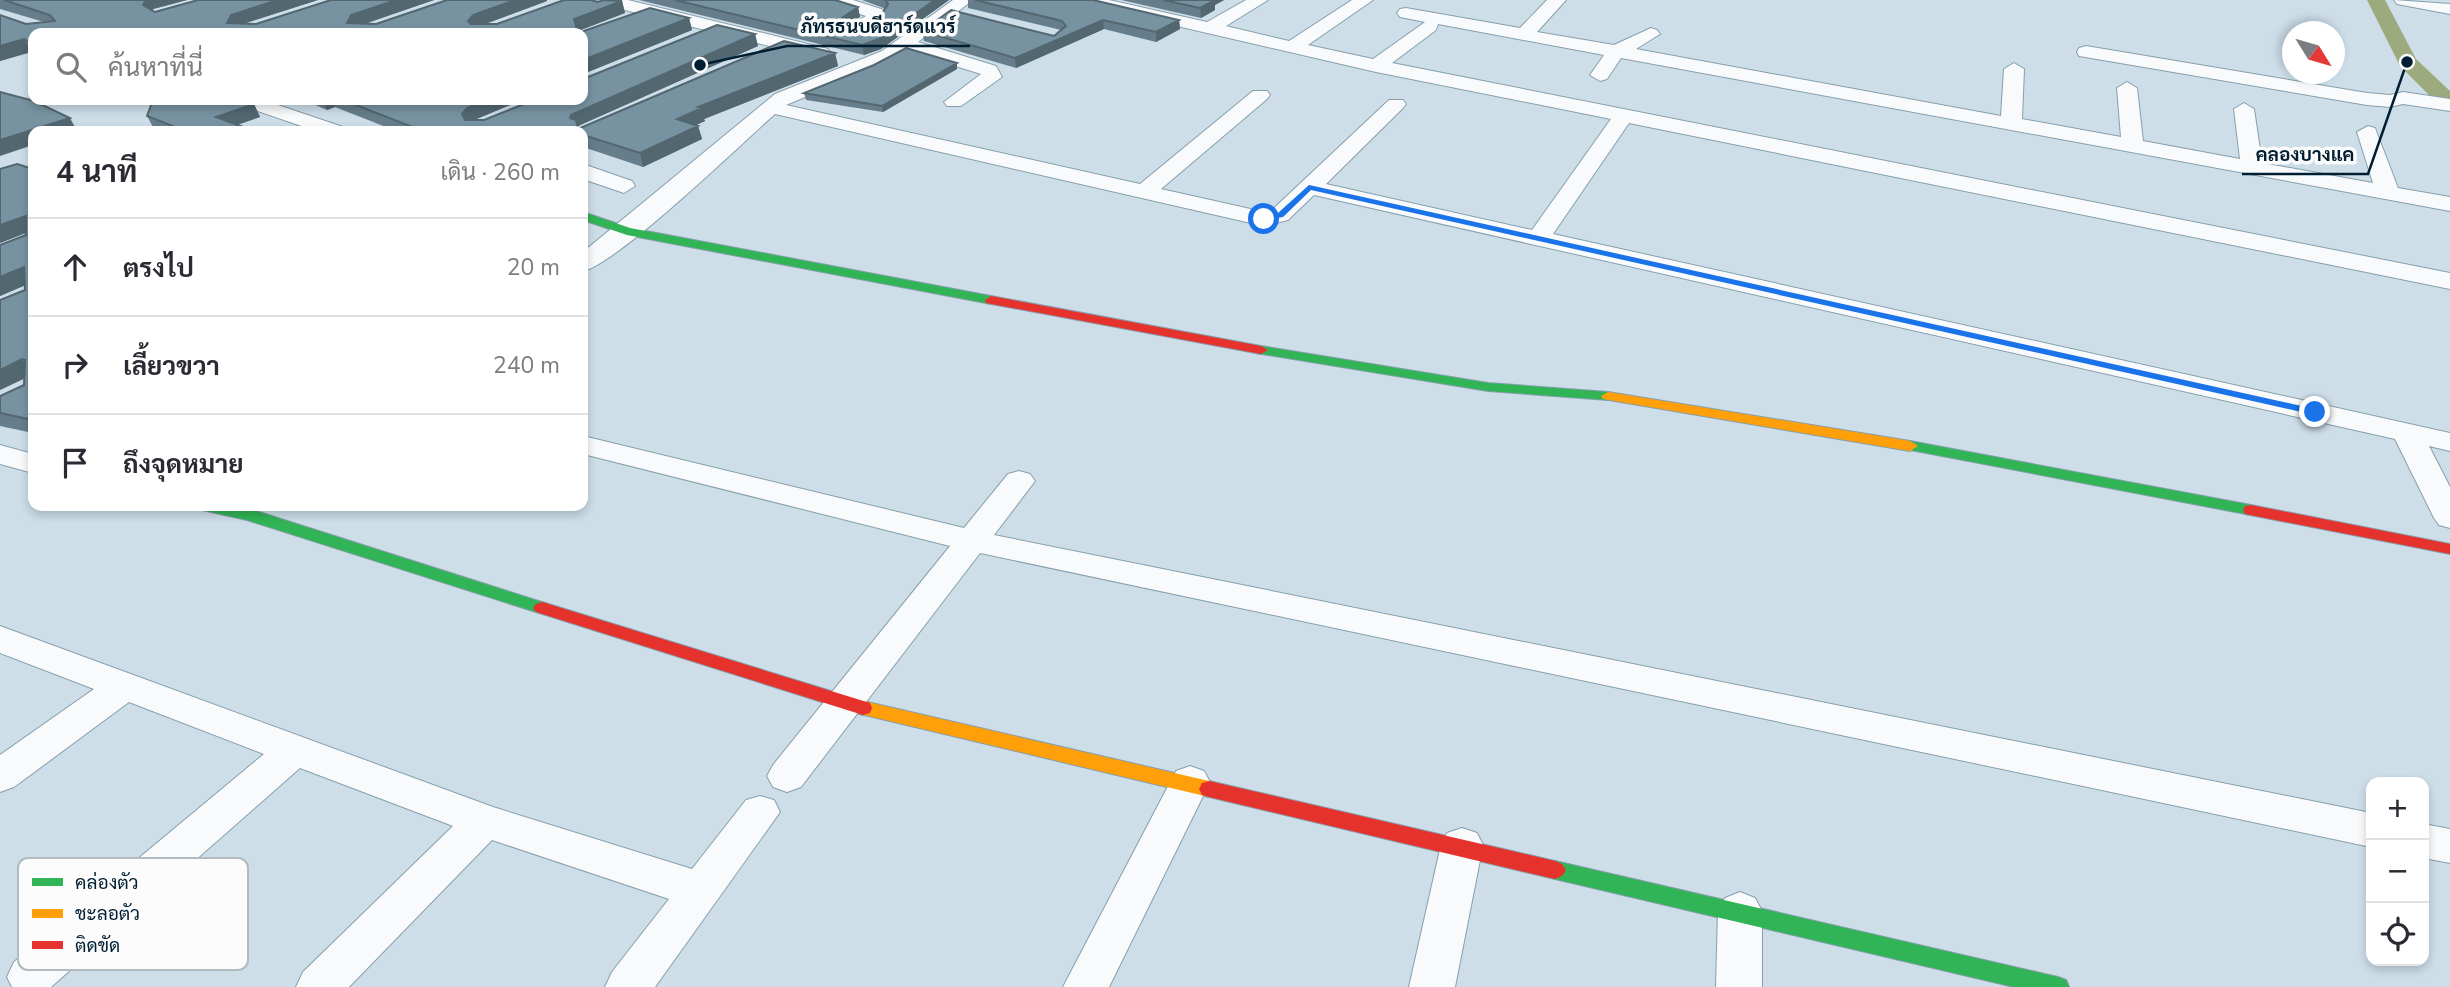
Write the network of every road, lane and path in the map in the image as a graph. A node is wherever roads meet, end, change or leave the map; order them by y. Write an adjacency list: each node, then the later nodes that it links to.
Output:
1 (607, 0): 11 (street)
2 (835, 0): 18 (street)
3 (1086, 0): 12 (street)
4 (1155, 0): 12 (street)
5 (1259, 0): 19 (street)
6 (1364, 0): 25 (street)
7 (1557, 0): 21 (street)
8 (2403, 0): 10 (street)
9 (957, 5): 14 (street); 24 (street)
10 (2450, 9)
11 (652, 11): 15 (street); 17 (street)
12 (1134, 11): 19 (street)
13 (1406, 13): 21 (street)
14 (976, 17)
15 (617, 25)
16 (1430, 26): 30 (street)
17 (718, 28): 22 (street); 23 (street)
18 (855, 28)
19 (1210, 28): 25 (street)
20 (1651, 34): 26 (street)
21 (1524, 35): 26 (street)
22 (693, 38)
23 (785, 44): 28 (street); 29 (street)
24 (904, 44): 29 (street); 34 (street)
25 (1292, 47): 30 (street)
26 (1616, 52): 39 (street); 42 (street)
27 (2086, 52): 36 (street)
28 (759, 55)
29 (867, 65): 38 (street)
30 (1376, 66): 39 (street)
31 (2014, 69): 42 (street)
32 (2127, 88): 45 (street)
33 (1260, 95): 50 (street)
34 (954, 102)
35 (1396, 104): 49 (street)
36 (2443, 104)
37 (257, 105): 43 (street)
38 (770, 107): 50 (street); 54 (street)
39 (1580, 107): 41 (street)
40 (2244, 109): 46 (street)
41 (1624, 115): 55 (street); 57 (street)
42 (2011, 124): 45 (street)
43 (310, 126)
44 (2368, 132): 51 (street)
45 (2133, 146): 46 (street)
46 (2252, 168): 51 (street)
47 (588, 173): 48 (street)
48 (624, 186)
49 (1309, 187): 50 (street); 55 (street)
50 (1145, 191)
51 (2388, 193): 52 (street)
52 (2450, 204)
53 (588, 218): 54 (street)
54 (627, 231): 56 (street); 67 (street)
55 (1538, 239): 58 (street)
56 (588, 260)
57 (2450, 281)
58 (2407, 432): 59 (street); 65 (street)
59 (2450, 442)
60 (588, 445): 66 (street)
61 (0, 454): 62 (street)
62 (28, 462)
63 (1019, 481): 66 (street)
64 (259, 511): 70 (street)
65 (2450, 518)
66 (972, 541): 70 (street); 77 (street)
67 (2450, 549)
68 (0, 639): 69 (street)
69 (125, 686): 71 (street); 72 (street)
70 (846, 704): 73 (street); 74 (street)
71 (296, 749): 76 (street); 81 (street)
72 (0, 776)
73 (787, 776)
74 (1190, 782): 79 (street); 89 (street)
75 (760, 813): 82 (street)
76 (485, 821): 82 (street); 87 (street)
77 (2366, 829)
78 (2429, 842): 80 (street)
79 (1462, 845): 83 (street); 90 (street)
80 (2450, 846)
81 (169, 858)
82 (702, 891): 88 (street)
83 (1740, 911): 86 (street); 91 (street)
84 (38, 970): 85 (street)
85 (30, 977)
86 (2041, 985): 92 (street)
87 (319, 987)
88 (628, 987)
89 (1086, 987)
90 (1432, 987)
91 (1739, 987)
92 (2058, 987)

